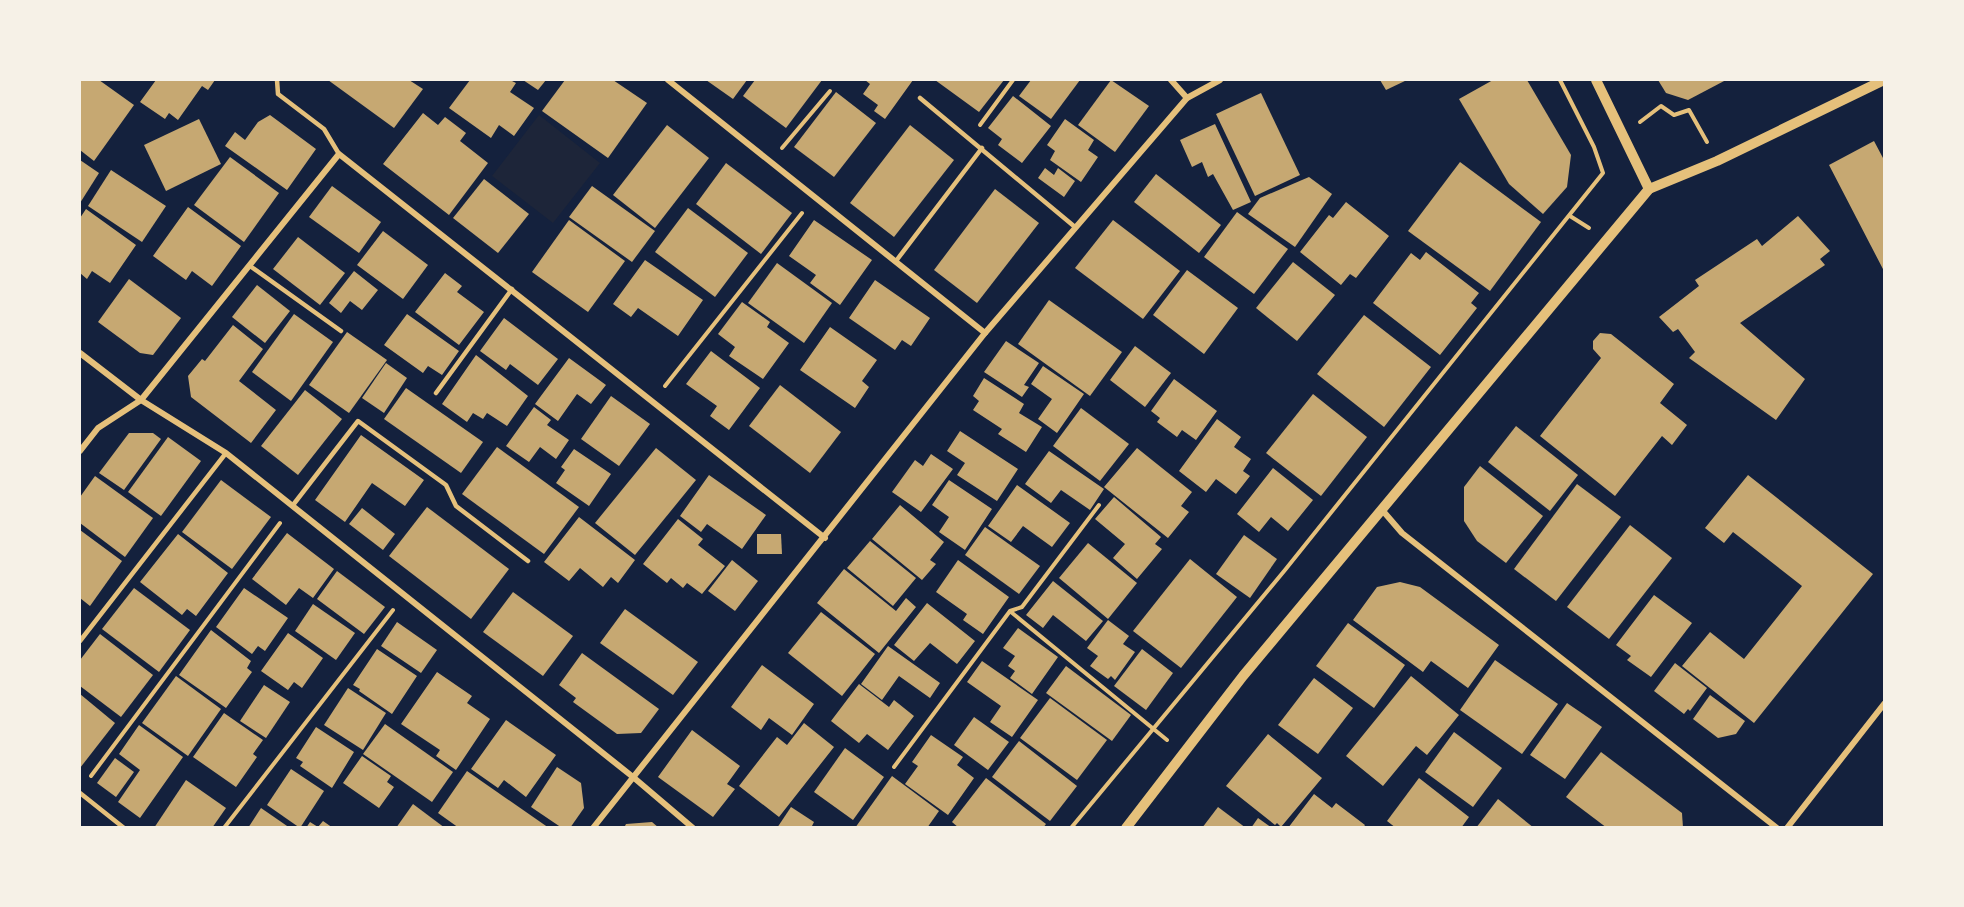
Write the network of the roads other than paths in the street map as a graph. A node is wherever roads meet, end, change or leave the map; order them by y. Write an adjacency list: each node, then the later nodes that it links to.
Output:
1 (277, 80): 10 (lane)
2 (668, 80): 13 (street)
3 (1172, 80): 8 (street)
4 (1220, 80): 8 (street)
5 (1596, 80): 11 (street)
6 (1884, 81): 11 (street)
7 (920, 98): 9 (lane)
8 (1186, 98): 12 (street)
9 (981, 148): 12 (lane); 13 (lane)
10 (339, 154): 14 (street); 15 (street)
11 (1649, 189): 24 (street)
12 (1076, 227): 17 (street)
13 (896, 261): 17 (street)
14 (250, 266): 16 (lane); 20 (street)
15 (512, 289): 19 (lane); 25 (street)
16 (341, 331)
17 (985, 333): 25 (street)
18 (80, 353): 20 (street)
19 (436, 393)
20 (141, 399): 21 (street); 22 (street)
21 (80, 451)
22 (226, 453): 23 (street); 27 (lane)
23 (293, 505): 26 (lane); 29 (street)
24 (1383, 511): 34 (street); 35 (street)
25 (825, 538): 29 (street)
26 (528, 561)
27 (80, 641)
28 (1884, 704): 36 (street)
29 (633, 777): 32 (street); 33 (street)
30 (80, 794): 31 (lane)
31 (124, 828)
32 (593, 828)
33 (693, 828)
34 (1126, 828)
35 (1777, 828)
36 (1787, 828)

